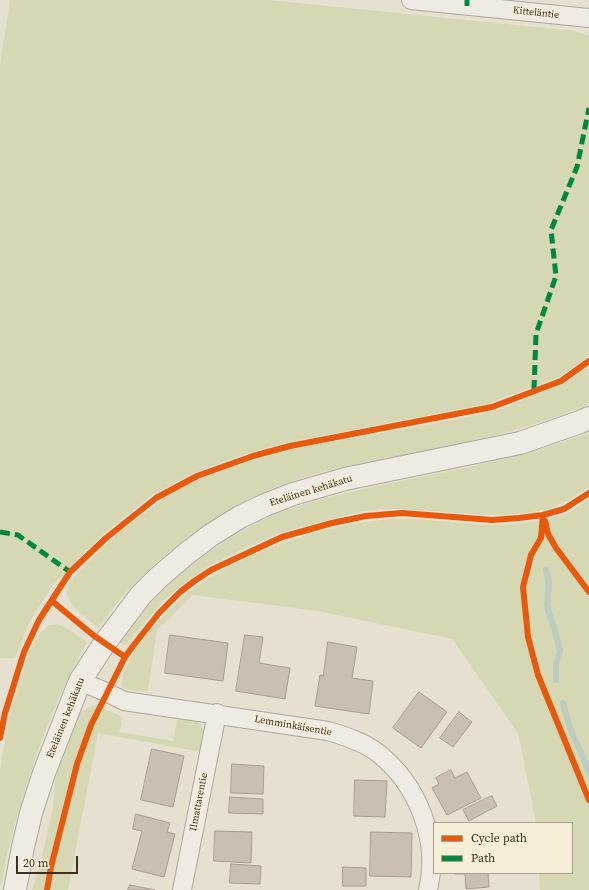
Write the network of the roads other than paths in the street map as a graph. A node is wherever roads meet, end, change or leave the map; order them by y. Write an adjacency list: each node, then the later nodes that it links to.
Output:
1 (411, 0): 2 (street, Kitteläntie)
2 (589, 18)
3 (589, 418): 4 (street, Eteläinen kehäkatu)
4 (80, 681): 5 (street, Lemminkäisentie); 6 (street, Eteläinen kehäkatu)
5 (217, 714): 7 (street, Ilmattarentie); 8 (street, Lemminkäisentie)
6 (15, 890)
7 (182, 890)
8 (428, 890)

